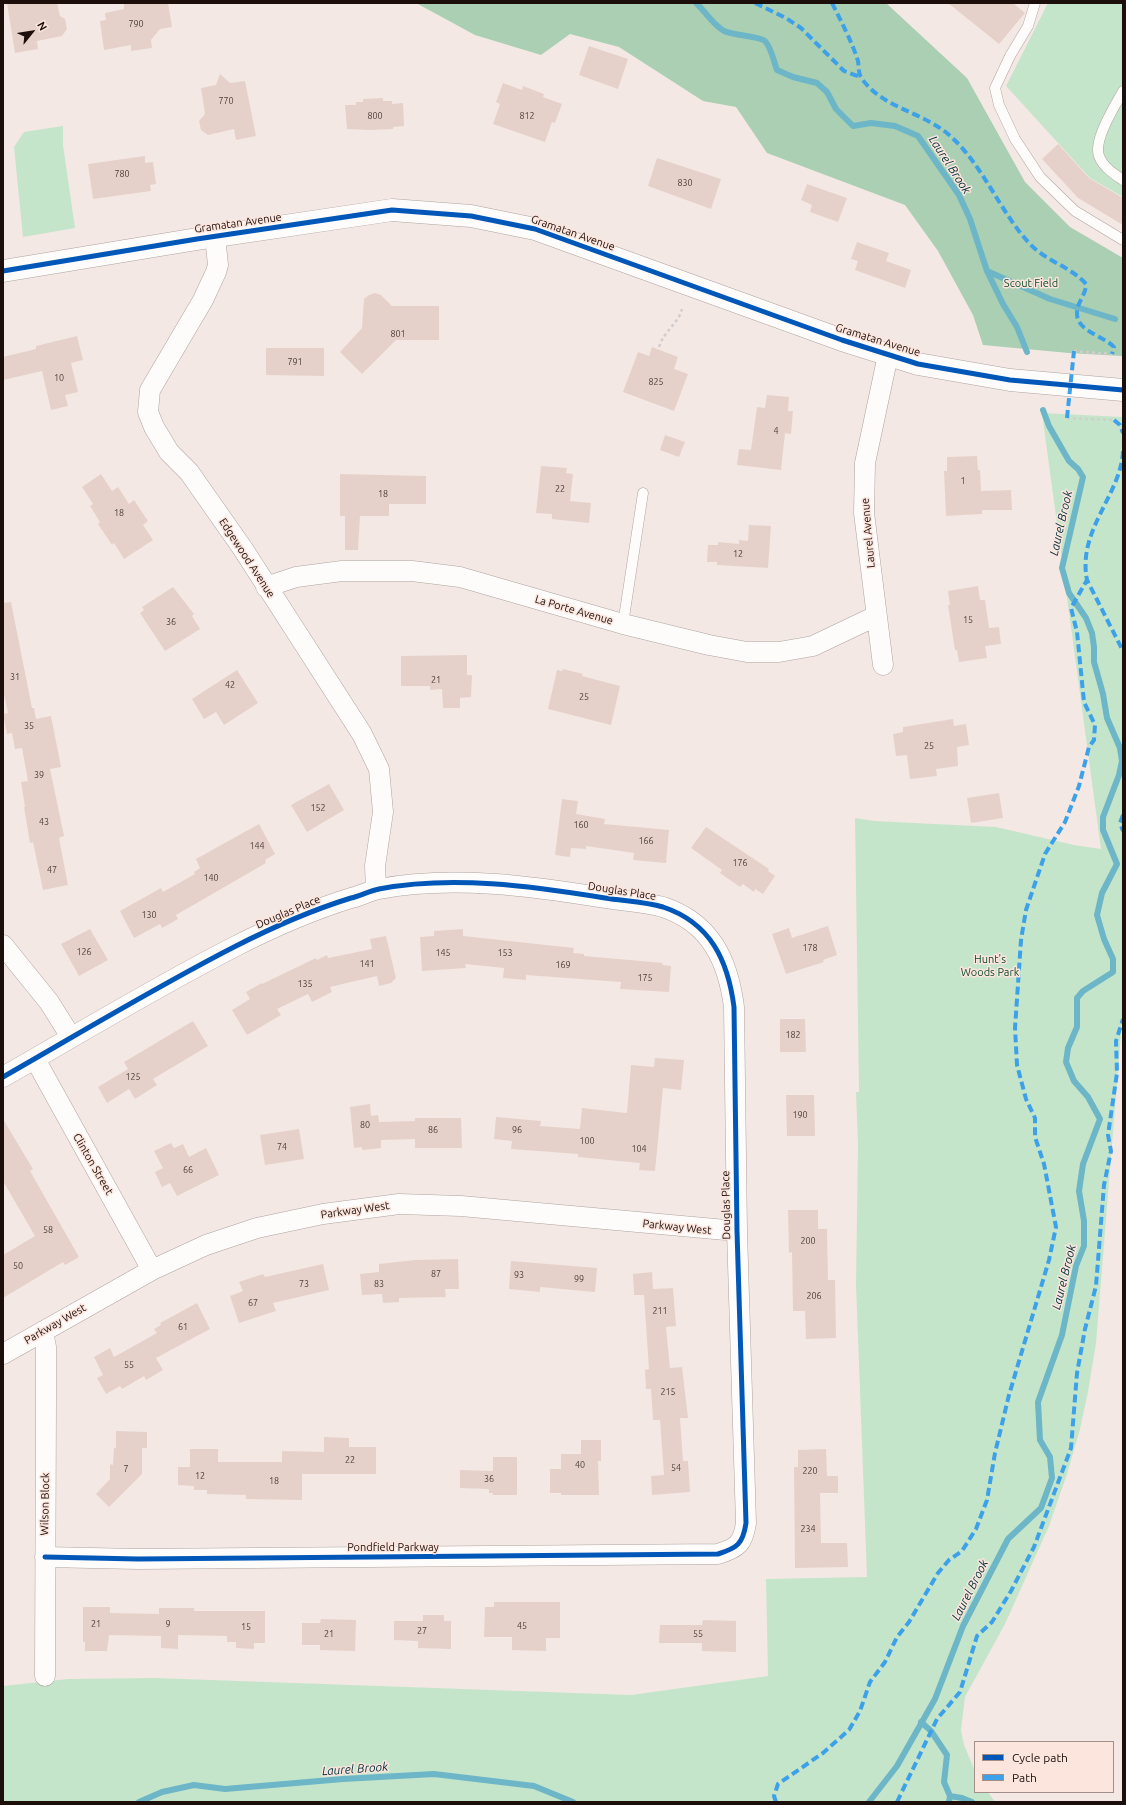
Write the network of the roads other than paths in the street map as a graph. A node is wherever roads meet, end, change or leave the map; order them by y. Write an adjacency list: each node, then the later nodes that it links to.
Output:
1 (1035, 3): 5 (lane)
2 (1123, 91): 3 (lane)
3 (1123, 180)
4 (215, 236): 6 (street, Gramatan Avenue); 7 (street, Gramatan Avenue); 10 (street, Edgewood Avenue)
5 (1123, 240)
6 (3, 271)
7 (888, 355): 8 (street, Gramatan Avenue); 11 (street, Laurel Avenue)
8 (1123, 390)
9 (643, 493): 12 (lane)
10 (266, 587): 12 (street, La Porte Avenue); 14 (street, Edgewood Avenue)
11 (876, 616): 12 (street, La Porte Avenue); 13 (street, Laurel Avenue)
12 (623, 624)
13 (882, 664)
14 (376, 889): 16 (street, Douglas Place); 19 (street, Douglas Place)
15 (3, 945): 16 (street)
16 (71, 1037): 17 (street, Douglas Place)
17 (35, 1058): 18 (street, Douglas Place); 20 (street, Clinton Street)
18 (3, 1076)
19 (737, 1231): 20 (street, Parkway West); 23 (street, Douglas Place)
20 (152, 1270): 21 (street, Parkway West)
21 (43, 1332): 22 (street, Parkway West); 24 (street, Wilson Block)
22 (3, 1354)
23 (739, 1544): 24 (street, Pondfield Parkway)
24 (45, 1557): 25 (street, Wilson Block)
25 (45, 1676)

